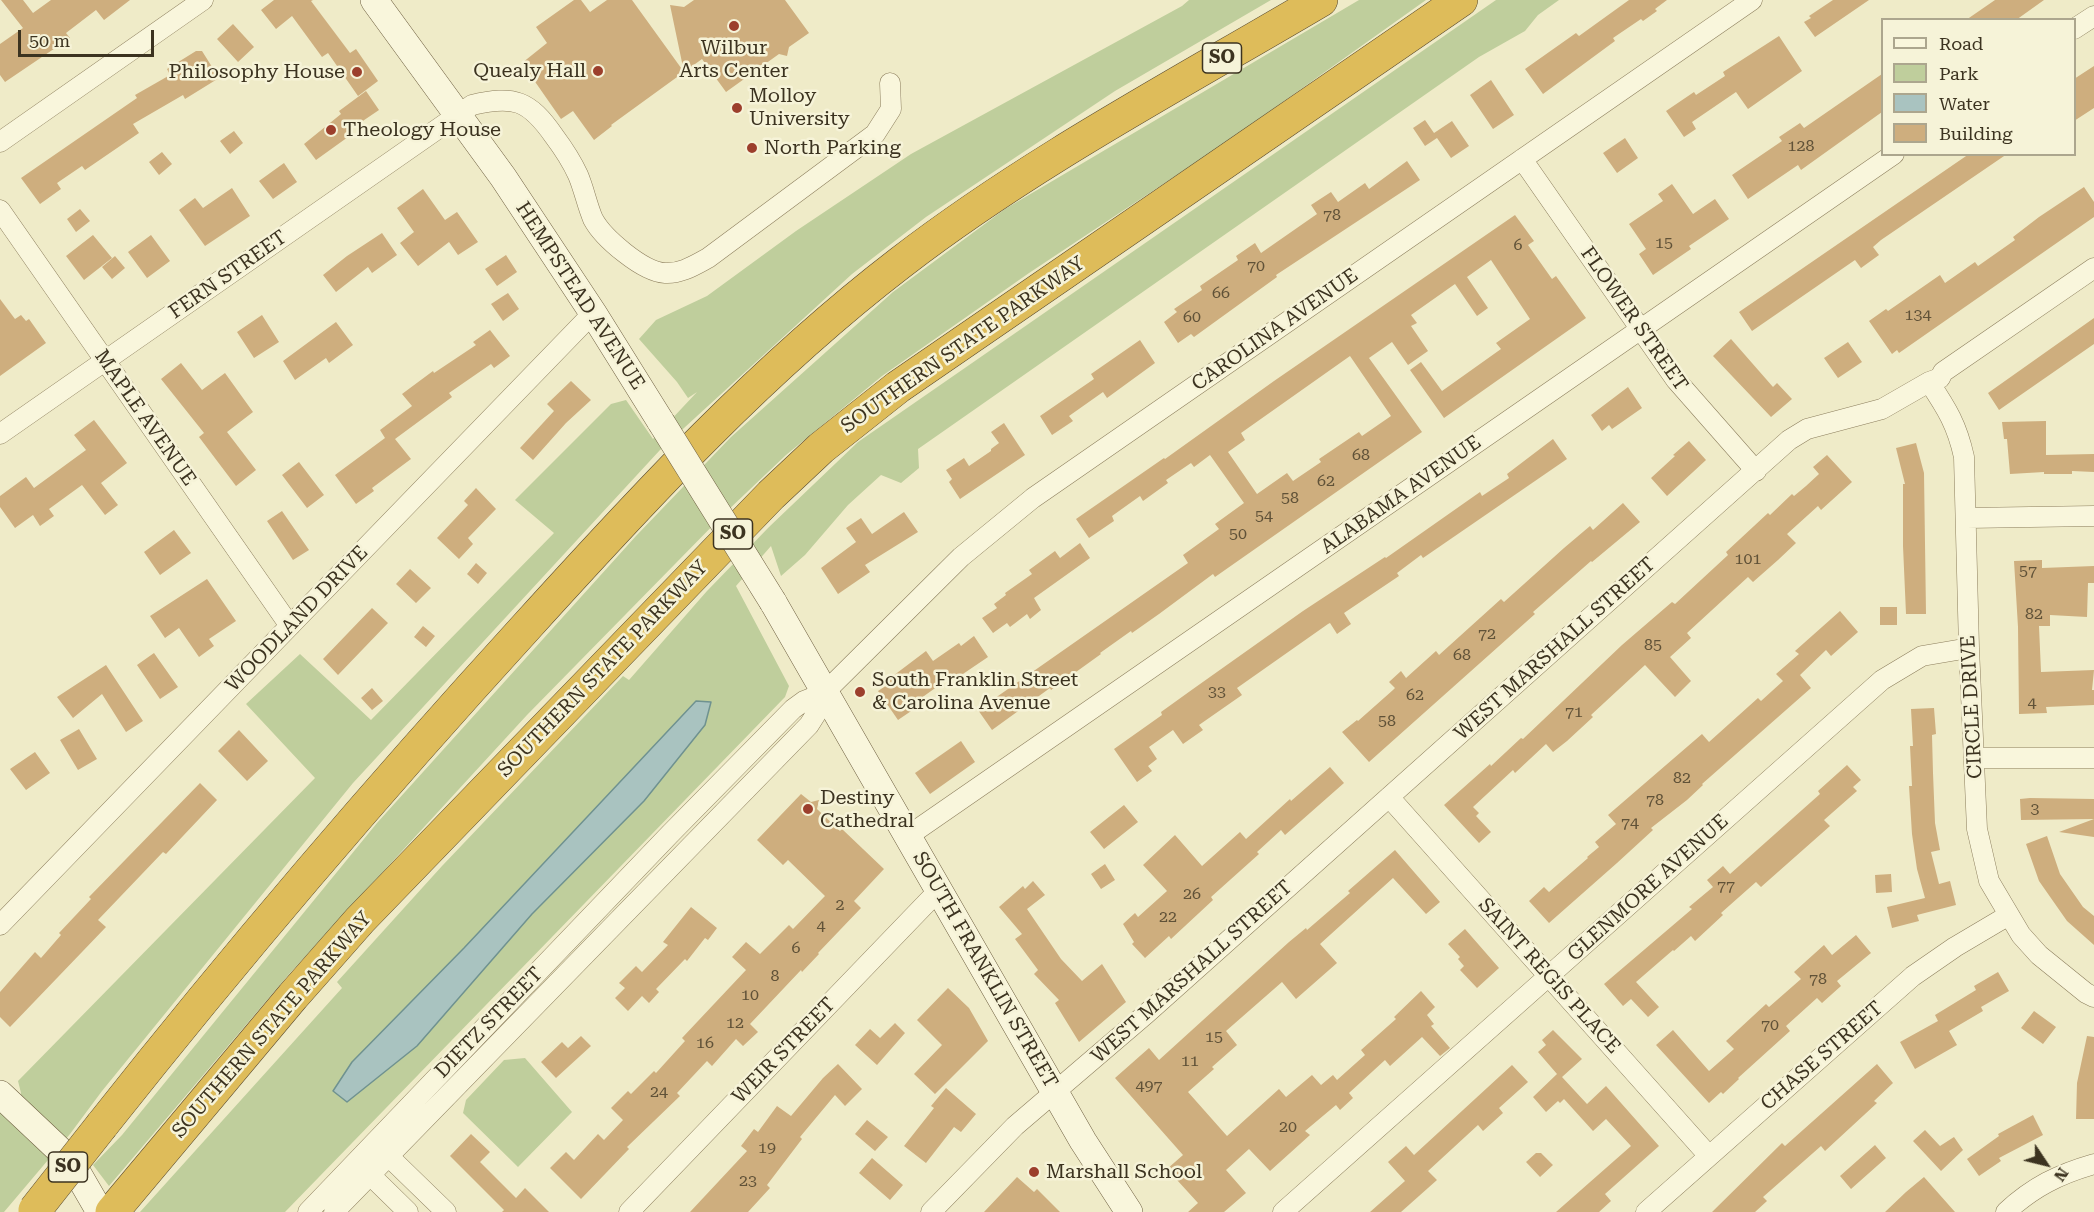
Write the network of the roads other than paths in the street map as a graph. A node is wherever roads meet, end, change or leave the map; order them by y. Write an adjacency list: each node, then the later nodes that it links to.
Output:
1 (203, 0): 10 (street)
2 (374, 0): 9 (main road, HEMPSTEAD AVENUE)
3 (1321, 0): 45 (highway, SO, bridge)
4 (1461, 0): 44 (highway, SOUTHERN STATE PARKWAY / SO)
5 (1752, 0): 12 (street, CAROLINA AVENUE)
6 (2094, 16): 7 (street)
7 (2076, 28)
8 (890, 83): 9 (street, FERN STREET)
9 (457, 115): 15 (main road, HEMPSTEAD AVENUE); 17 (street, FERN STREET)
10 (0, 142)
11 (1891, 156): 16 (street, ALABAMA AVENUE)
12 (1522, 159): 16 (street, FLOWER STREET); 26 (street, CAROLINA AVENUE)
13 (0, 210): 17 (street, MAPLE AVENUE)
14 (2094, 268): 18 (street, WEST MARSHALL STREET)
15 (593, 313): 23 (main road, HEMPSTEAD AVENUE, bridge); 24 (street, WOODLAND DRIVE)
16 (1641, 330): 20 (street, FLOWER STREET); 31 (street, ALABAMA AVENUE)
17 (105, 361): 19 (street, FERN STREET); 24 (street, MAPLE AVENUE)
18 (1929, 382): 20 (street, WEST MARSHALL STREET); 22 (street, CIRCLE DRIVE)
19 (0, 434)
20 (1756, 471): 29 (street, WEST MARSHALL STREET)
21 (2094, 516): 22 (street)
22 (1967, 518): 25 (street, CIRCLE DRIVE)
23 (773, 602): 26 (main road, SOUTH FRANKLIN STREET)
24 (290, 626): 35 (street, WOODLAND DRIVE)
25 (1969, 648): 27 (street, CIRCLE DRIVE); 36 (street, GLENMORE AVENUE)
26 (824, 693): 30 (street, DIETZ STREET); 31 (main road, SOUTH FRANKLIN STREET); 32 (street, DIETZ STREET)
27 (1975, 758): 28 (street); 34 (street, CIRCLE DRIVE)
28 (2094, 758)
29 (1389, 796): 36 (street, SAINT REGIS PLACE); 38 (street, WEST MARSHALL STREET)
30 (670, 834): 32 (street); 40 (street, DIETZ STREET)
31 (908, 836): 33 (main road, SOUTH FRANKLIN STREET)
32 (686, 851): 40 (street, DIETZ STREET)
33 (939, 890): 38 (main road, SOUTH FRANKLIN STREET); 50 (street, WEIR STREET)
34 (2009, 915): 37 (street, CIRCLE DRIVE); 41 (street, CHASE STREET)
35 (0, 925)
36 (1549, 976): 41 (street, SAINT REGIS PLACE); 53 (street, GLENMORE AVENUE)
37 (2094, 996)
38 (1056, 1092): 51 (street, WEST MARSHALL STREET); 52 (main road, SOUTH FRANKLIN STREET)
39 (0, 1094): 44 (main road)
40 (381, 1149): 43 (street, DIETZ STREET); 49 (street)
41 (1709, 1156): 54 (street, CHASE STREET)
42 (2094, 1164): 55 (street)
43 (363, 1168): 46 (street, DIETZ STREET); 47 (street, DIETZ STREET); 48 (street)
44 (112, 1208)
45 (34, 1211)
46 (308, 1212)
47 (334, 1212)
48 (408, 1212)
49 (446, 1212)
50 (629, 1212)
51 (931, 1212)
52 (1129, 1212)
53 (1283, 1212)
54 (1646, 1212)
55 (2006, 1212)

